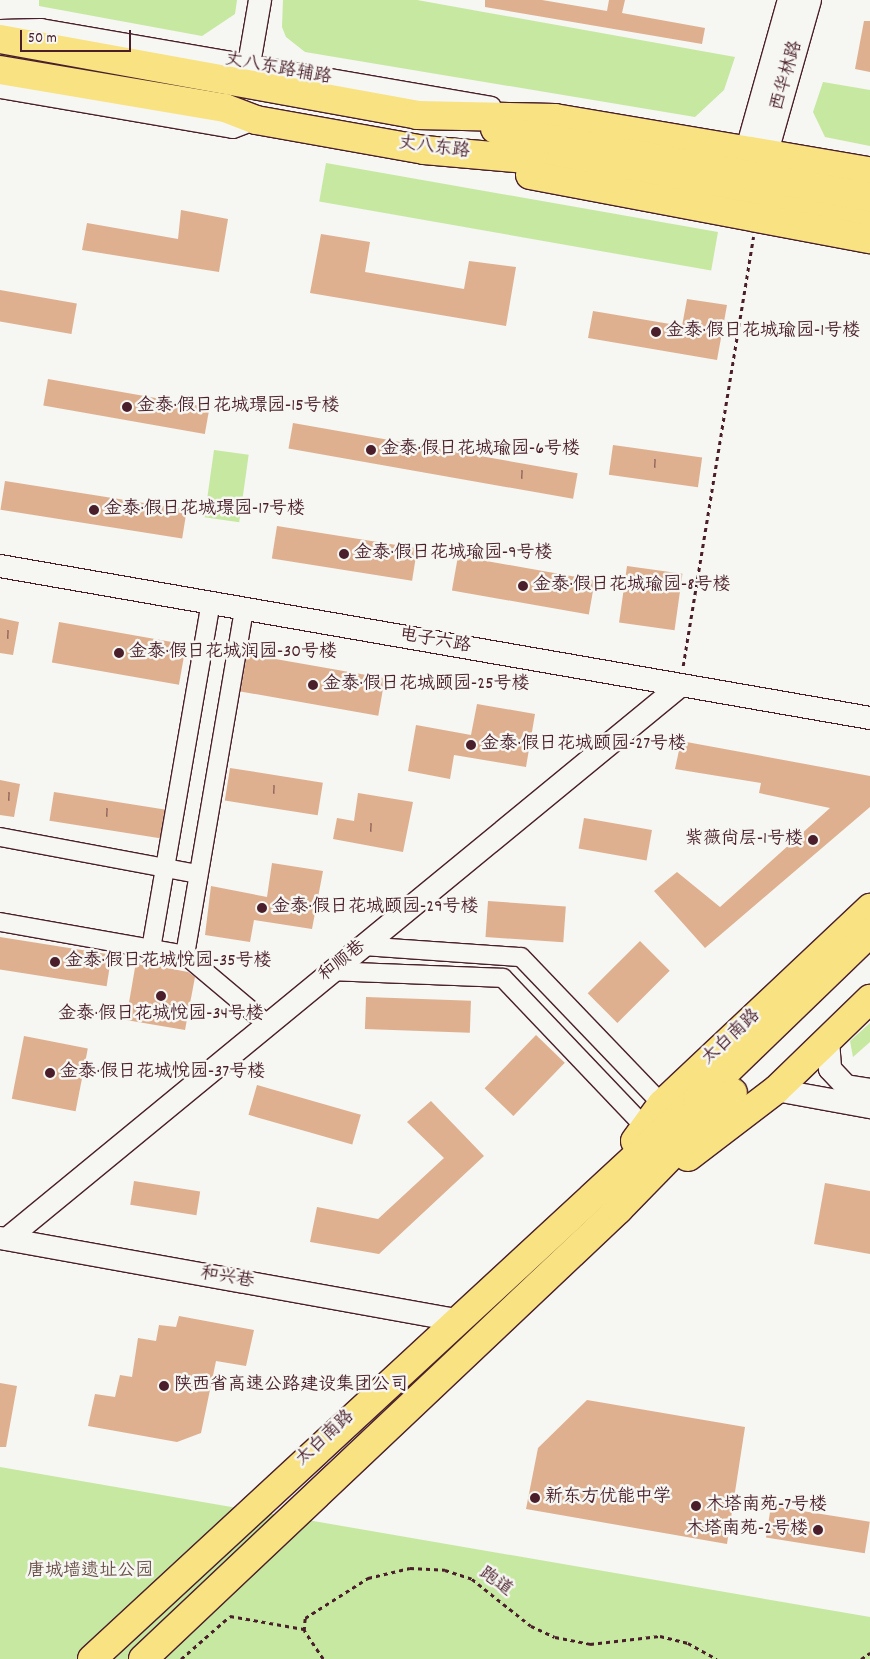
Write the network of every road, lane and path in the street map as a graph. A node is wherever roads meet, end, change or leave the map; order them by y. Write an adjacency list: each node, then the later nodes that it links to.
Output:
1 (260, 0): 7 (street)
2 (789, 0): 13 (street, 西华林路)
3 (810, 0): 13 (street, 西华林路)
4 (0, 29): 7 (street, 丈八东路辅路)
5 (0, 39): 7 (main road, 丈八东路)
6 (0, 70): 9 (main road, 丈八东路)
7 (239, 73): 9 (street); 11 (street, 丈八东路辅路); 11 (main road, 丈八东路)
8 (0, 89): 10 (street)
9 (225, 108): 10 (main road, 丈八东路)
10 (256, 120): 12 (main road, 丈八东路)
11 (558, 140): 12 (main road, 丈八东路); 13 (main road, 丈八东路); 15 (main road, 丈八东路); 16 (main road, 丈八东路)
12 (424, 150): 17 (main road)
13 (757, 150): 14 (main road, 丈八东路)
14 (870, 171)
15 (870, 197)
16 (870, 217)
17 (756, 218): 18 (main road); 22 (path)
18 (870, 239)
19 (0, 566): 20 (street, 电子六路)
20 (211, 603): 21 (street, 电子六路); 25 (street)
21 (244, 609): 22 (street, 电子六路); 26 (street)
22 (680, 686): 23 (street, 电子六路); 30 (street, 和顺巷)
23 (870, 718)
24 (0, 838): 25 (street)
25 (165, 868): 26 (street); 31 (street)
26 (198, 874): 32 (street)
27 (870, 908): 40 (main road, 太白南路)
28 (0, 922): 31 (street)
29 (870, 933): 41 (main road, 太白南路)
30 (362, 946): 34 (street, 和顺巷); 40 (street)
31 (151, 949): 32 (street)
32 (185, 955): 36 (street)
33 (870, 958): 41 (main road, 太白南路)
34 (331, 971): 36 (street, 和顺巷); 43 (street)
35 (870, 1000): 37 (main road, 太白南路)
36 (267, 1024): 46 (street, 和顺巷)
37 (828, 1038): 38 (main road, 太白南路); 39 (street)
38 (776, 1090): 42 (street); 45 (main road, 太白南路)
39 (870, 1090)
40 (662, 1104): 43 (main road, 太白南路)
41 (705, 1106): 44 (main road, 太白南路); 45 (main road, 太白南路)
42 (870, 1107)
43 (645, 1127): 44 (main road, 太白南路)
44 (607, 1180): 47 (main road, 太白南路)
45 (619, 1209): 51 (main road, 太白南路)
46 (4, 1239): 47 (street, 和兴巷)
47 (455, 1320): 50 (main road, 太白南路)
48 (304, 1629): 52 (path); 53 (path); 54 (path, 跑道)
49 (870, 1653): 55 (path)
50 (92, 1659)
51 (143, 1659)
52 (181, 1659)
53 (323, 1659)
54 (717, 1659)
55 (861, 1659)

